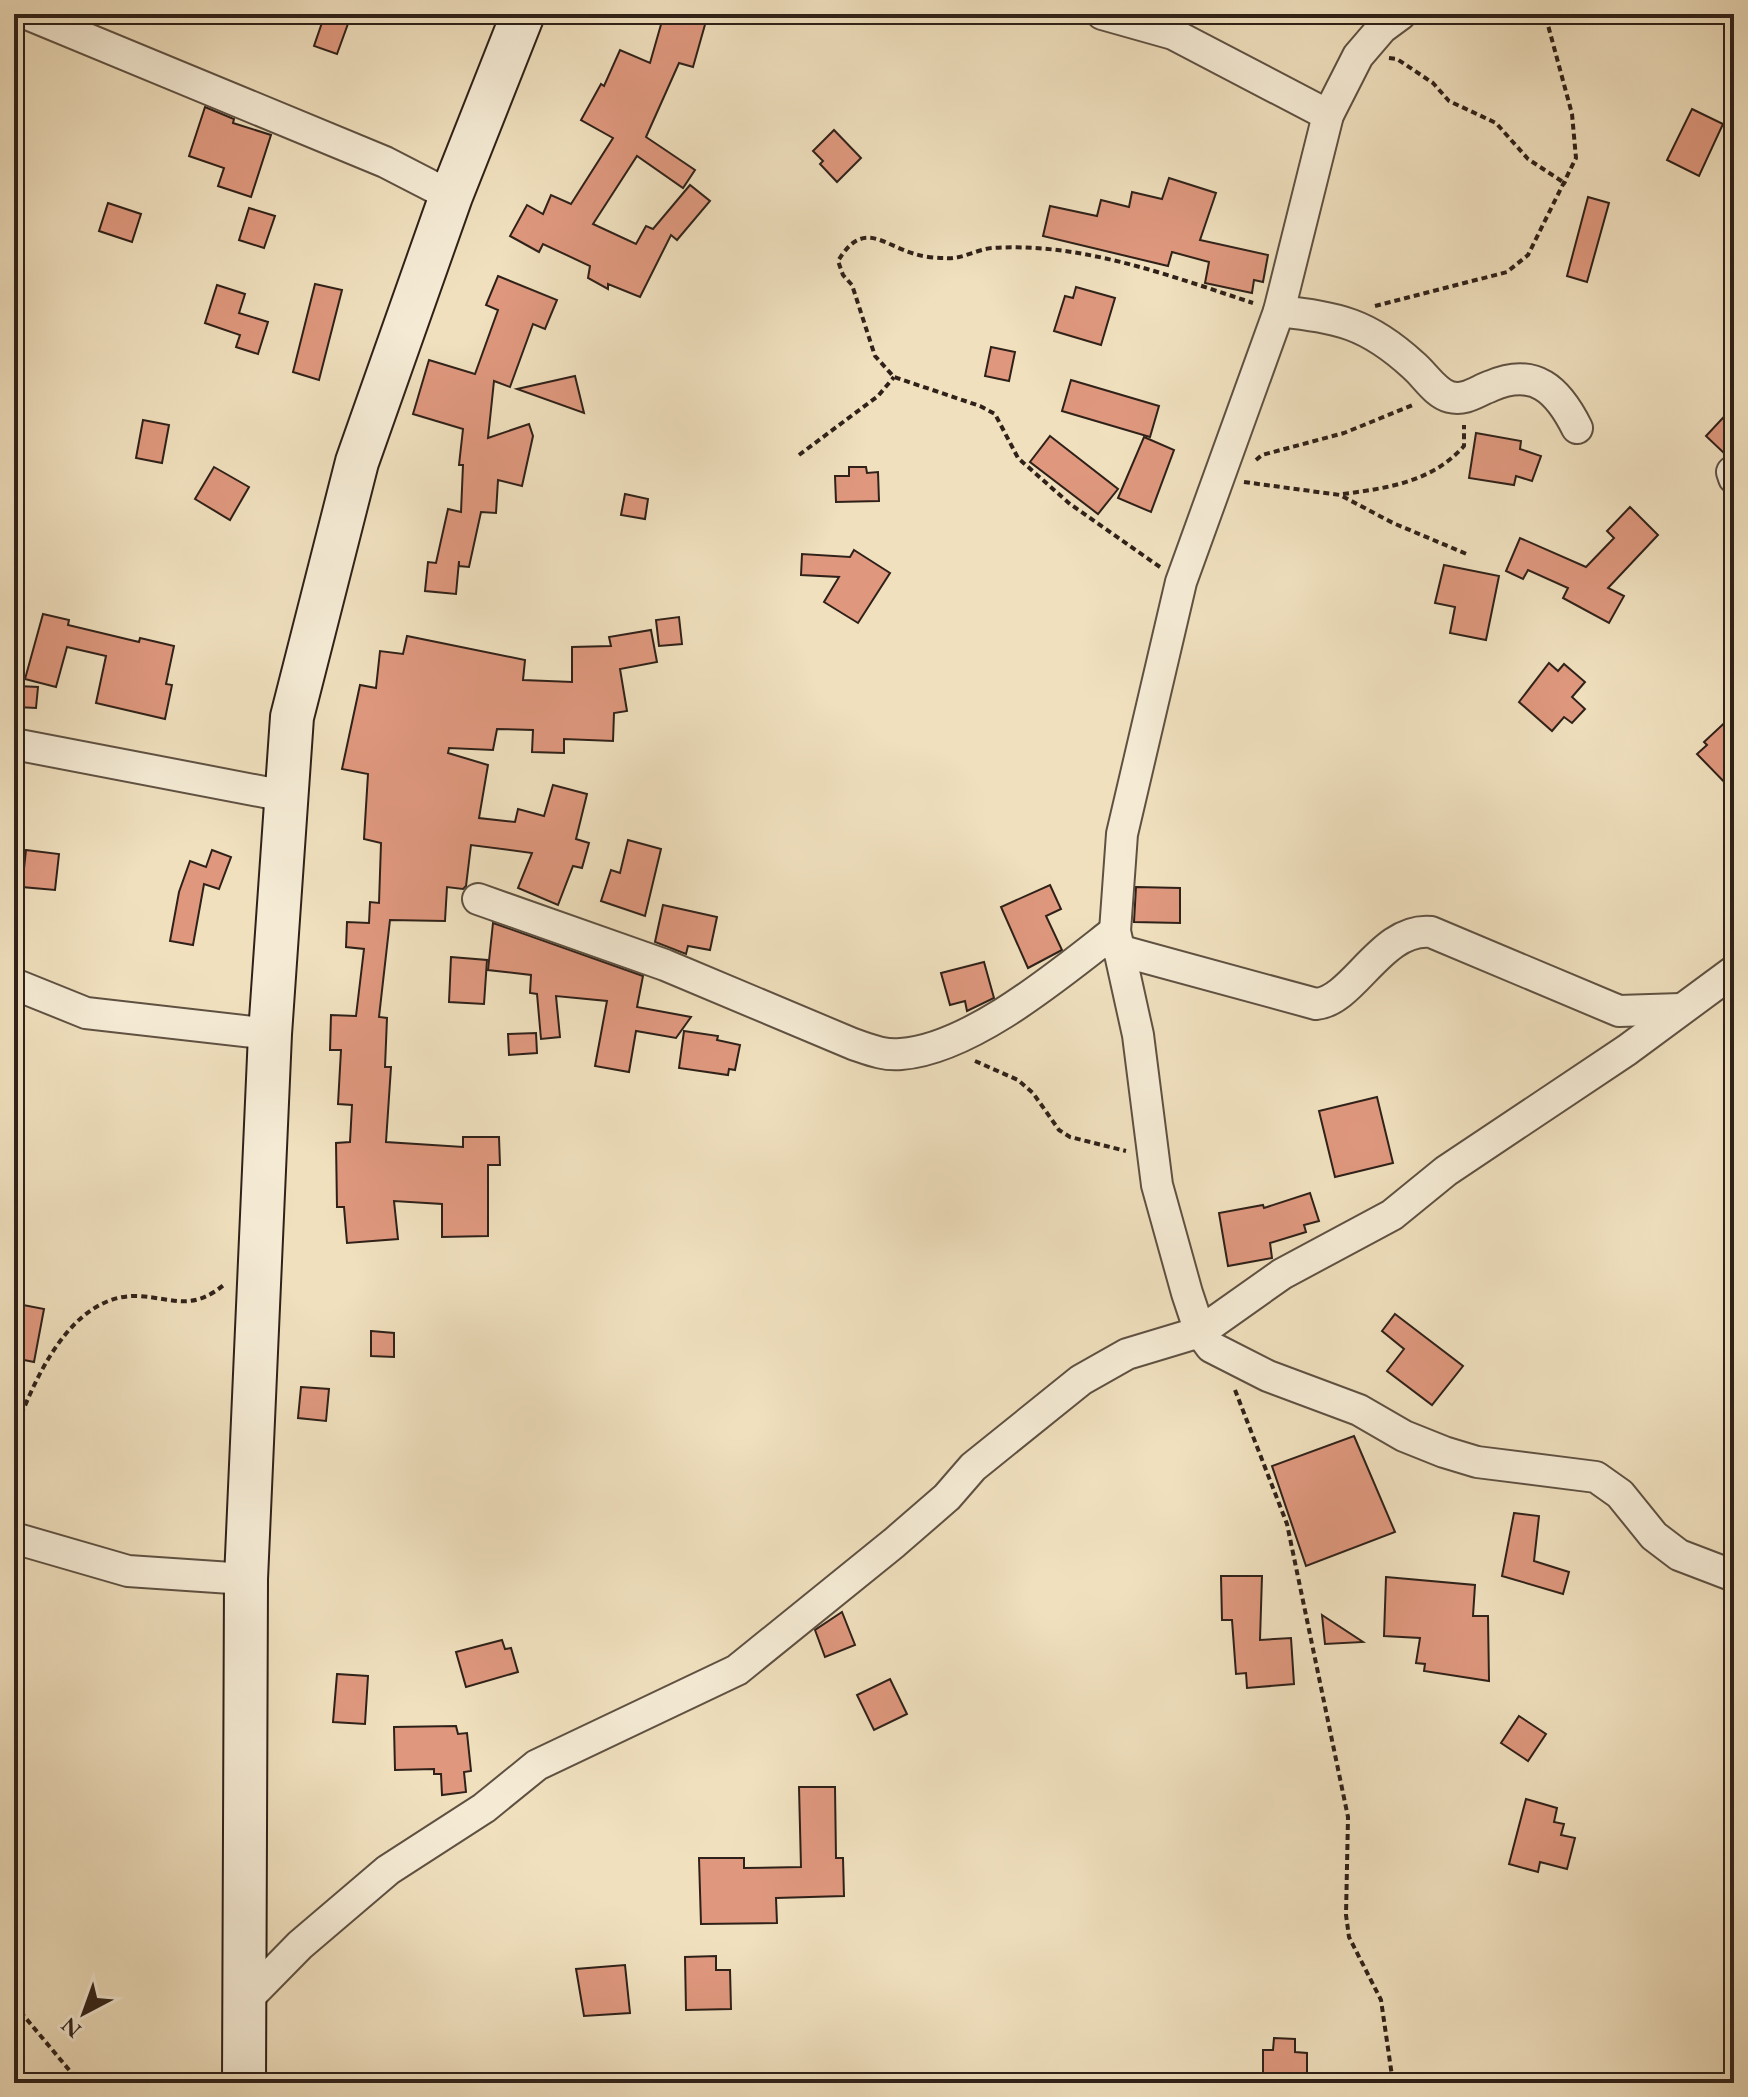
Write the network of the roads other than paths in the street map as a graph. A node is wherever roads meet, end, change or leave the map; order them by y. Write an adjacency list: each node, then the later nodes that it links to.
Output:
1 (27, 14): 6 (street)
2 (523, 14): 6 (main road)
3 (1102, 14): 5 (street)
4 (1401, 14): 5 (street)
5 (1328, 115): 7 (street)
6 (451, 196): 10 (main road)
7 (1279, 311): 8 (street); 12 (street)
8 (1577, 428)
9 (14, 744): 10 (street)
10 (285, 796): 16 (main road)
11 (478, 899): 12 (street)
12 (1117, 940): 15 (street); 17 (street)
13 (1734, 971): 15 (street)
14 (14, 984): 16 (street)
15 (1681, 1009): 17 (street)
16 (270, 1034): 20 (main road)
17 (1210, 1342): 19 (street); 21 (street)
18 (14, 1538): 20 (street)
19 (1734, 1576)
20 (246, 1579): 21 (main road)
21 (245, 2001): 22 (main road)
22 (244, 2083)

